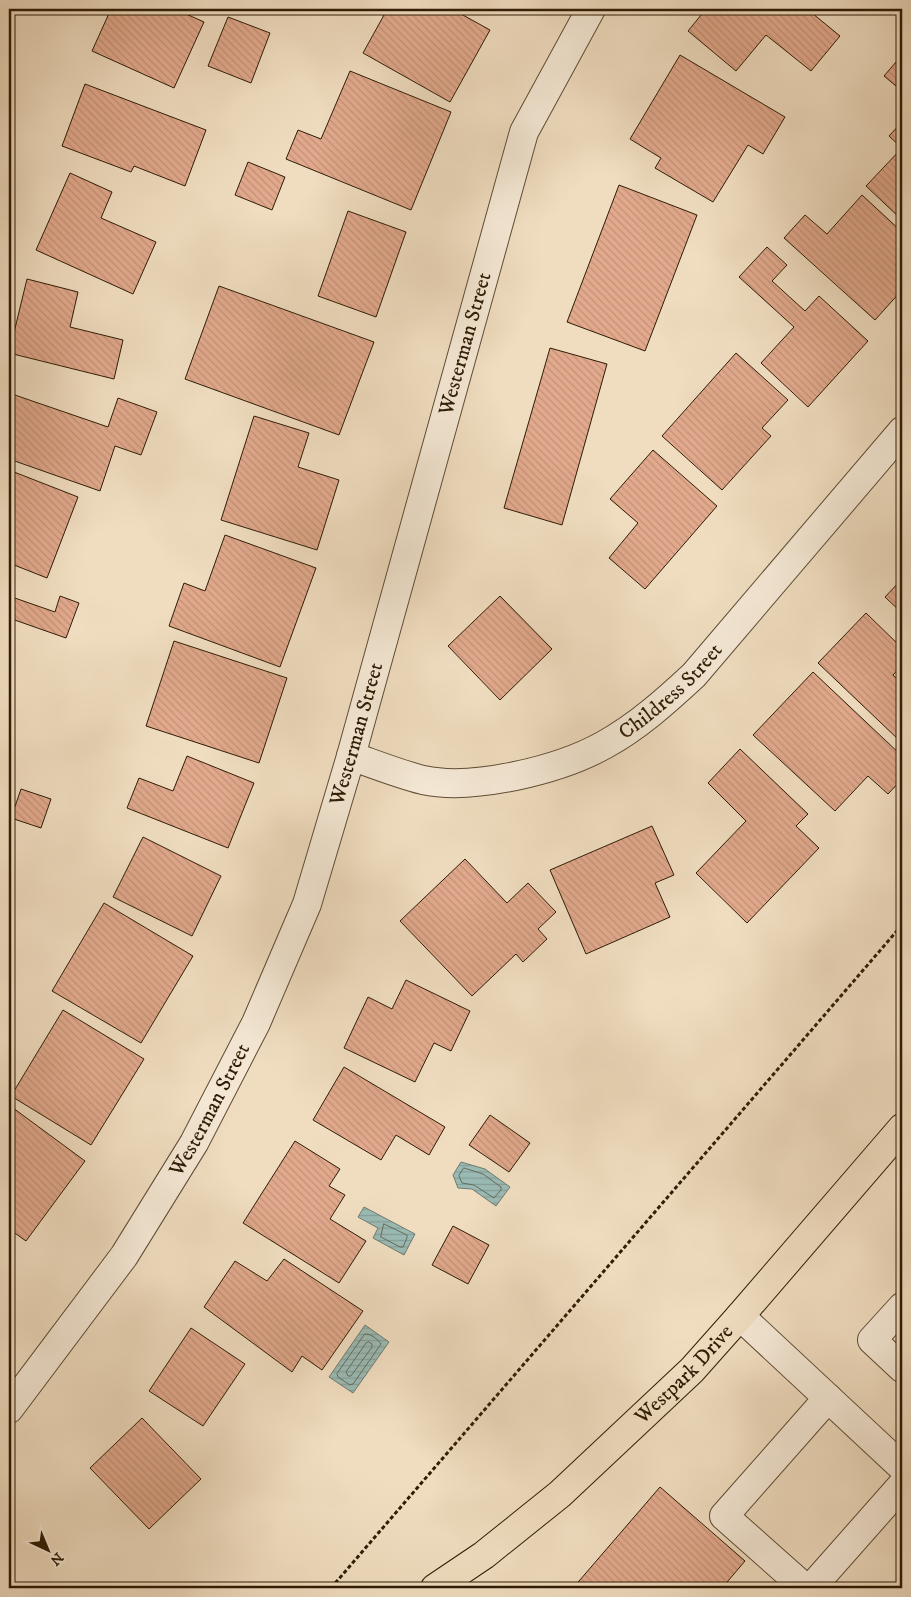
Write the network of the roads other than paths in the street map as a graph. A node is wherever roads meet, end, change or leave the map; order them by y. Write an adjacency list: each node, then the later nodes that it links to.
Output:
1 (592, 9): 3 (street, Westerman Street)
2 (902, 431): 3 (street, Childress Street)
3 (351, 756): 9 (street, Westerman Street)
4 (902, 1128): 6 (main road, Westpark Drive)
5 (902, 1307): 7 (street)
6 (740, 1316): 8 (street); 12 (main road, Westpark Drive)
7 (902, 1368)
8 (828, 1398): 10 (street); 13 (street)
9 (9, 1409)
10 (902, 1467)
11 (902, 1485): 14 (street)
12 (435, 1588)
13 (805, 1588)
14 (811, 1588)

